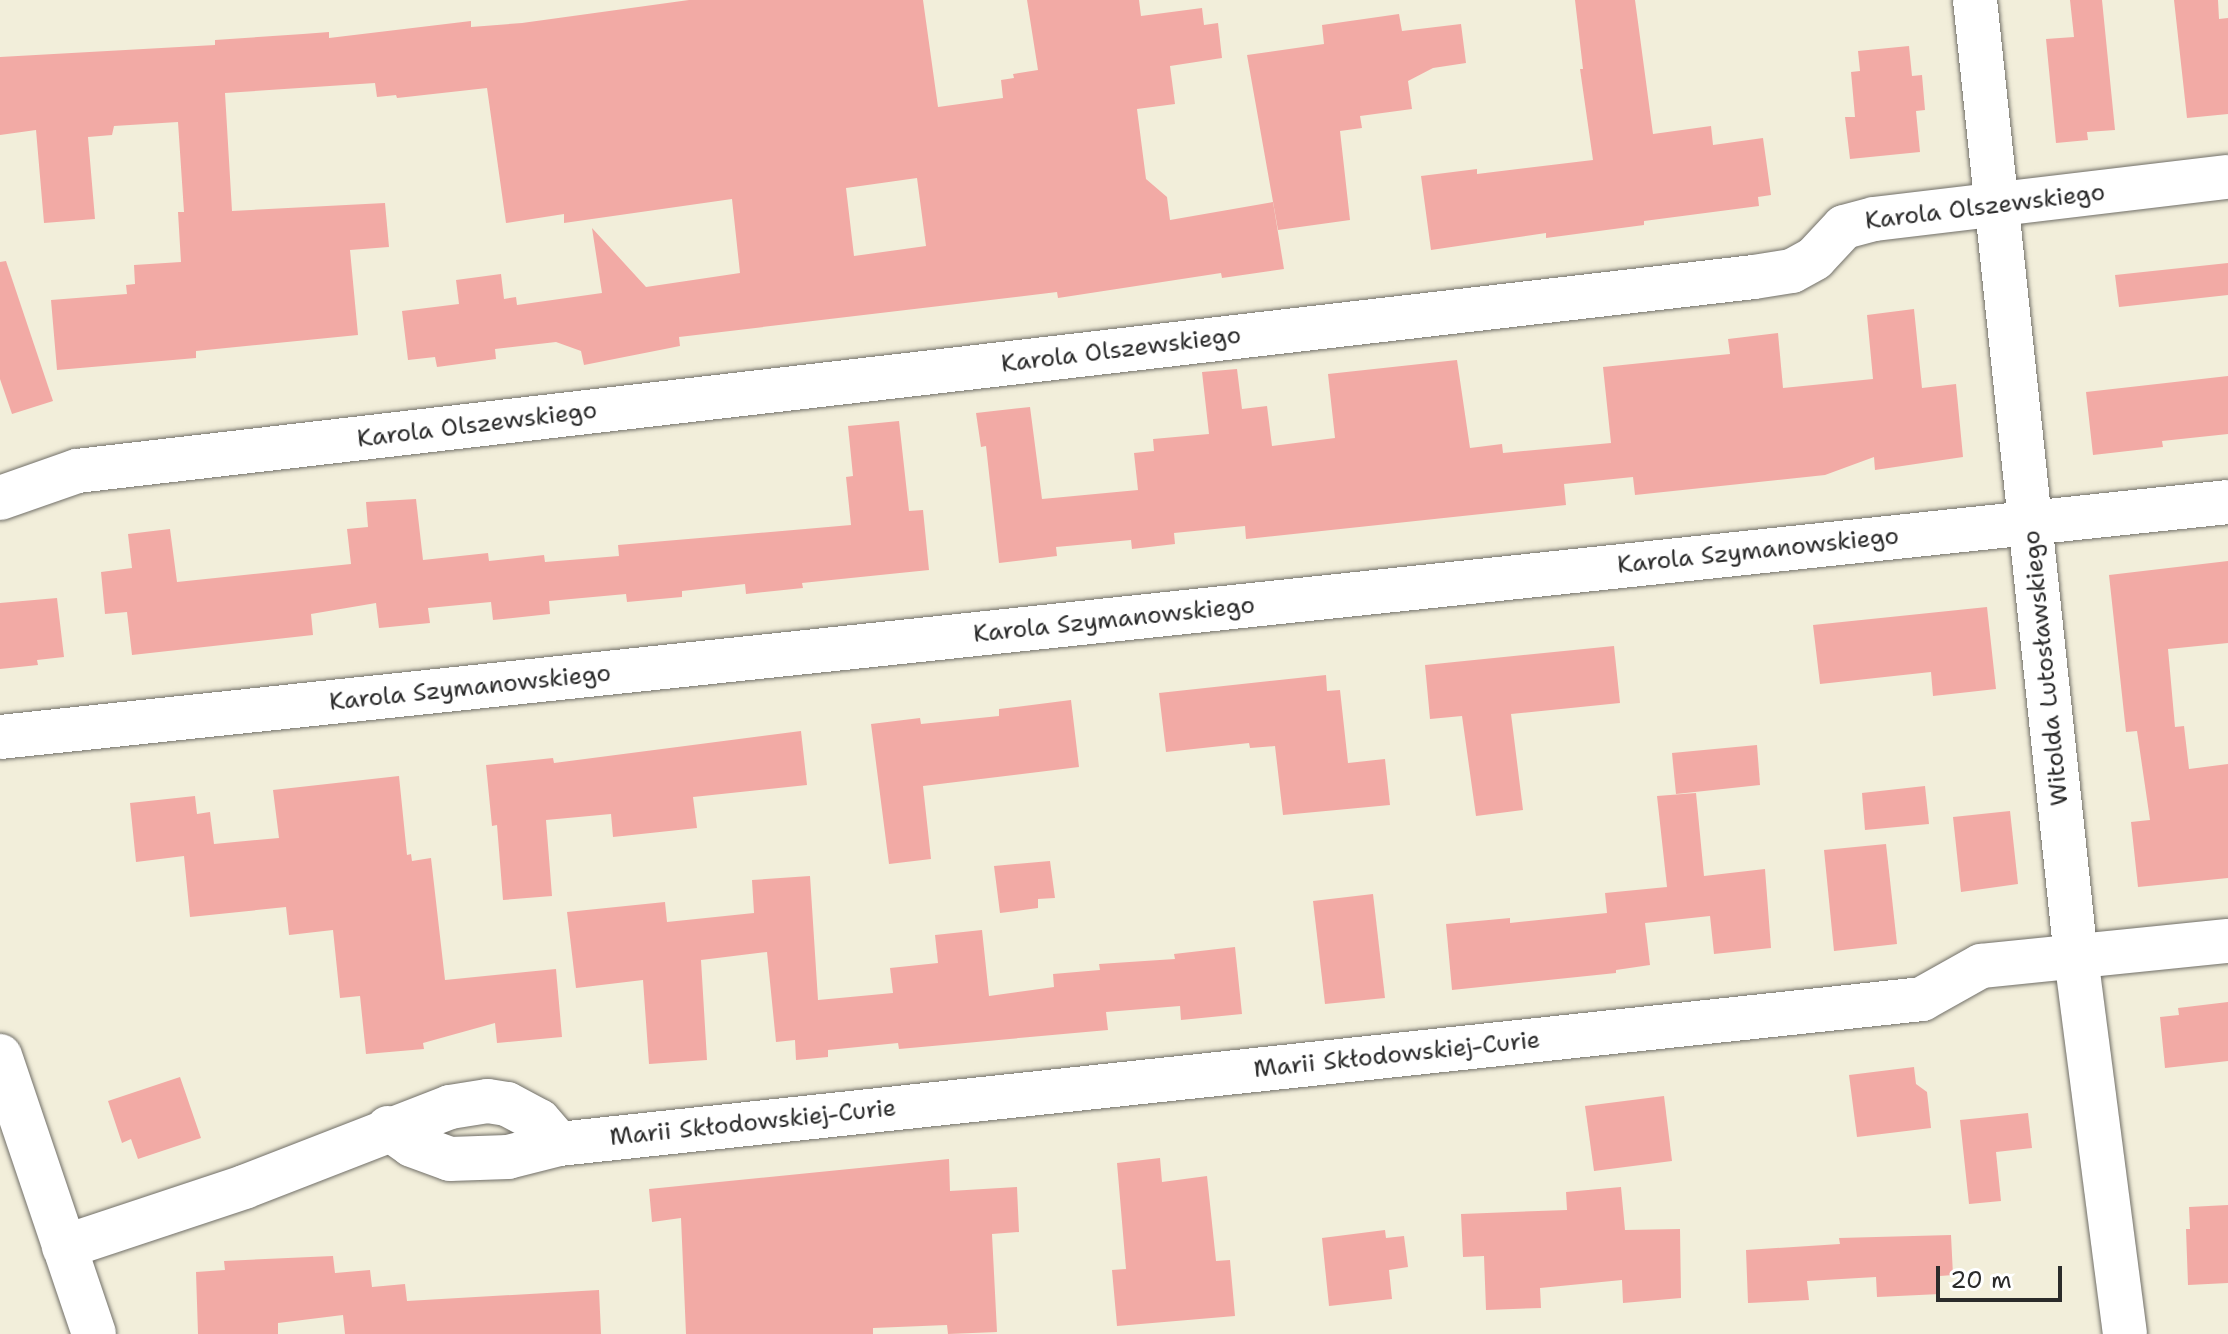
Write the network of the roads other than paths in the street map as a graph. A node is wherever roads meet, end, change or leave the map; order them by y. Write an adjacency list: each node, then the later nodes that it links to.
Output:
1 (1975, 0): 3 (street, Witolda Lutosławskiego)
2 (2228, 177): 3 (street, Karola Olszewskiego)
3 (1999, 204): 4 (street, Karola Olszewskiego); 6 (street, Witolda Lutosławskiego)
4 (0, 498)
5 (2228, 502): 6 (street, Karola Szymanowskiego)
6 (2031, 523): 7 (street, Karola Szymanowskiego); 9 (street, Witolda Lutosławskiego)
7 (0, 737)
8 (2228, 941): 9 (street, Marii Skłodowskiej-Curie)
9 (2076, 957): 12 (street, Marii Skłodowskiej-Curie); 15 (street, Witolda Lutosławskiego)
10 (0, 1056): 13 (street)
11 (388, 1128): 12 (street, Marii Skłodowskiej-Curie); 12 (street); 13 (street)
12 (559, 1144)
13 (64, 1247): 14 (street)
14 (94, 1334)
15 (2125, 1334)

